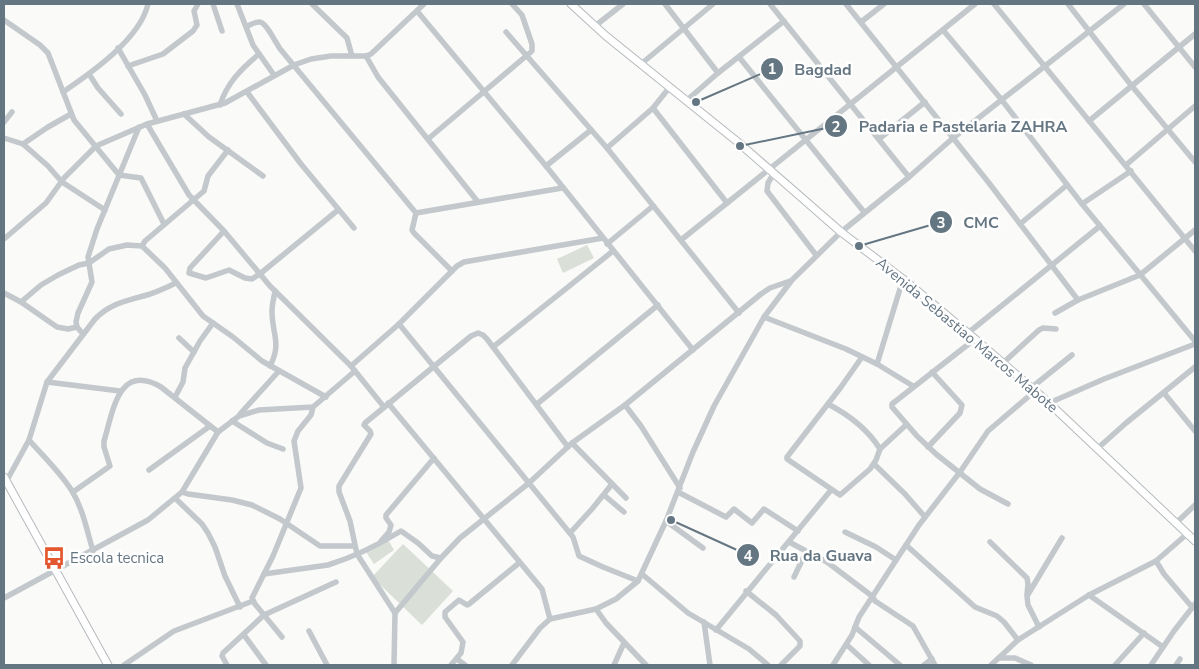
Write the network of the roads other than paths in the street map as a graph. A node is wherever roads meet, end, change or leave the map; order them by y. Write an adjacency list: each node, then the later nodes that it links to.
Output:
1 (148, 4): 33 (street)
2 (198, 4): 41 (street)
3 (213, 4): 28 (street)
4 (237, 4): 24 (street)
5 (312, 4): 35 (street)
6 (424, 4): 20 (street)
7 (512, 4): 37 (street)
8 (571, 4): 25 (main road, Avenida Sebastiao Marcos Mabote)
9 (623, 4): 25 (street)
10 (666, 4): 26 (street)
11 (713, 4): 26 (street)
12 (770, 4): 22 (street)
13 (846, 4): 23 (street)
14 (884, 4): 23 (street)
15 (975, 4): 27 (street)
16 (994, 4): 43 (street)
17 (1068, 4): 30 (street)
18 (1124, 4): 30 (street)
19 (1144, 4): 32 (street)
20 (417, 11): 36 (street); 50 (street)
21 (4, 20): 51 (street)
22 (784, 21): 38 (street); 56 (street)
23 (861, 22): 42 (street)
24 (247, 26): 34 (street); 39 (street)
25 (595, 26): 40 (main road, Avenida Sebastiao Marcos Mabote)
26 (684, 27): 40 (street); 45 (street)
27 (943, 30): 42 (street); 53 (street)
28 (222, 32)
29 (506, 32): 37 (street)
30 (1089, 32): 43 (street); 48 (street)
31 (1195, 34): 32 (street)
32 (1179, 47): 44 (street); 48 (street)
33 (118, 48): 41 (street); 46 (street)
34 (259, 54): 47 (street); 57 (street)
35 (352, 56): 36 (street); 39 (street)
36 (366, 56): 73 (street)
37 (526, 57): 50 (street); 70 (street)
38 (739, 57): 45 (street); 75 (street)
39 (294, 64): 47 (street); 99 (street)
40 (641, 64): 49 (main road, Avenida Sebastiao Marcos Mabote)
41 (128, 66): 64 (street)
42 (897, 66): 55 (street); 56 (street)
43 (1044, 67): 53 (street); 65 (street)
44 (1195, 67)
45 (718, 73): 54 (street)
46 (88, 74): 51 (street); 62 (street)
47 (274, 75): 52 (street)
48 (1131, 85): 65 (street); 69 (street)
49 (669, 88): 54 (main road, Avenida Sebastiao Marcos Mabote); 59 (street)
50 (484, 91): 73 (street); 82 (street)
51 (63, 92): 61 (street)
52 (247, 92): 57 (street); 97 (street)
53 (1001, 99): 72 (street); 89 (street)
54 (686, 101): 83 (main road, Avenida Sebastiao Marcos Mabote)
55 (925, 102): 72 (street); 74 (street)
56 (850, 104): 74 (street); 75 (street)
57 (220, 105): 63 (street)
58 (1195, 106): 69 (street)
59 (653, 108): 78 (street); 93 (street)
60 (12, 112): 66 (street)
61 (71, 114): 76 (street); 77 (street)
62 (121, 114)
63 (184, 114): 64 (street); 79 (street)
64 (157, 121): 67 (street)
65 (1089, 121): 81 (street)
66 (4, 122)
67 (147, 124): 68 (street); 91 (street)
68 (139, 127): 77 (street); 85 (street)
69 (1168, 129): 80 (street); 81 (street)
70 (591, 130): 78 (street); 82 (street)
71 (4, 138): 76 (street)
72 (953, 138): 87 (street); 101 (street)
73 (428, 139): 92 (street)
74 (878, 139): 87 (street)
75 (805, 140): 83 (street); 98 (street)
76 (23, 144): 88 (street)
77 (96, 146): 85 (street); 88 (street)
78 (607, 148): 95 (street)
79 (228, 150): 86 (street); 91 (street)
80 (1195, 162)
81 (1126, 165): 84 (street)
82 (546, 166): 90 (street)
83 (771, 170): 93 (street); 106 (main road, Avenida Sebastiao Marcos Mabote); 115 (street)
84 (1131, 171): 94 (street); 108 (street)
85 (119, 175): 96 (street); 100 (street)
86 (262, 176)
87 (909, 177): 98 (street)
88 (62, 182): 96 (street); 109 (street)
89 (1067, 185): 94 (street); 101 (street)
90 (562, 188): 92 (street); 107 (street)
91 (194, 200): 100 (street); 105 (street)
92 (478, 202): 99 (street)
93 (727, 203): 110 (street)
94 (1082, 204): 102 (street)
95 (653, 206): 110 (street); 111 (street)
96 (105, 210): 116 (street)
97 (338, 210): 103 (street); 119 (street)
98 (864, 212): 106 (street)
99 (416, 213): 118 (street)
100 (164, 224): 112 (street)
101 (1020, 224): 117 (street)
102 (1100, 226): 117 (street); 120 (street)
103 (354, 228)
104 (1195, 230): 108 (street)
105 (224, 231): 119 (street); 119 (street)
106 (841, 232): 115 (street); 121 (main road, Avenida Sebastiao Marcos Mabote)
107 (602, 238): 111 (street); 118 (street)
108 (1185, 238): 114 (street); 120 (street)
109 (4, 239)
110 (681, 240): 129 (street)
111 (607, 244): 113 (street)
112 (142, 246): 116 (street); 123 (street)
113 (613, 251): 128 (street); 141 (street)
114 (1195, 251)
115 (816, 255): 122 (street)
116 (89, 263): 127 (street); 134 (street)
117 (1051, 266): 126 (street); 136 (street)
118 (452, 271): 133 (street)
119 (261, 273): 124 (street)
120 (1140, 275): 126 (street); 140 (street)
121 (902, 278): 136 (main road, Avenida Sebastiao Marcos Mabote); 147 (street)
122 (792, 280): 129 (street); 131 (street)
123 (176, 283): 132 (street); 137 (street)
124 (276, 291): 149 (street); 151 (street)
125 (4, 293): 127 (street)
126 (1078, 300): 130 (street)
127 (21, 302): 134 (street)
128 (658, 305): 142 (street); 162 (street)
129 (739, 313): 142 (street)
130 (1055, 313)
131 (764, 317): 145 (street); 186 (street)
132 (213, 323): 143 (street); 149 (street)
133 (399, 324): 148 (street); 151 (street)
134 (77, 327): 137 (street)
135 (1056, 329): 146 (street)
136 (968, 333): 139 (main road, Avenida Sebastiao Marcos Mabote)
137 (83, 334): 154 (street)
138 (180, 338): 143 (street)
139 (975, 339): 146 (main road, Avenida Sebastiao Marcos Mabote); 153 (street)
140 (1195, 343): 161 (street)
141 (493, 348): 148 (street); 162 (street)
142 (693, 350): 165 (street)
143 (194, 352): 159 (street)
144 (1072, 355): 156 (street)
145 (862, 357): 147 (street); 163 (street)
146 (1003, 363): 156 (main road, Avenida Sebastiao Marcos Mabote)
147 (878, 364): 155 (street)
148 (434, 365): 164 (street); 184 (street)
149 (270, 366): 152 (street)
150 (1195, 367): 158 (street)
151 (353, 369): 160 (street); 164 (street)
152 (279, 371): 160 (street); 167 (street)
153 (932, 372): 155 (street); 175 (street)
154 (46, 382): 157 (street); 173 (street)
155 (913, 386): 169 (street)
156 (1033, 389): 161 (main road, Avenida Sebastiao Marcos Mabote); 182 (street)
157 (120, 391): 159 (street); 188 (street)
158 (1164, 393): 171 (street); 176 (street)
159 (175, 396): 170 (street)
160 (326, 397): 166 (street)
161 (1049, 403): 176 (main road, Avenida Sebastiao Marcos Mabote)
162 (537, 404): 174 (street)
163 (828, 404): 178 (street); 187 (street)
164 (386, 405): 179 (street); 210 (street)
165 (625, 405): 174 (street); 186 (street)
166 (313, 407): 167 (street); 199 (street)
167 (239, 416): 168 (street)
168 (232, 421): 172 (street); 177 (street)
169 (906, 425): 175 (street); 178 (street)
170 (210, 426): 172 (street); 181 (street)
171 (1195, 431)
172 (218, 432): 189 (street)
173 (29, 440): 183 (street); 188 (street)
174 (570, 445): 184 (street); 185 (street)
175 (928, 447): 182 (street)
176 (1098, 448): 200 (main road, Avenida Sebastiao Marcos Mabote)
177 (283, 449)
178 (880, 449): 180 (street)
179 (434, 458): 197 (street); 211 (street)
180 (874, 464): 187 (street); 196 (street)
181 (149, 470)
182 (960, 472): 193 (street); 196 (street)
183 (5, 479): 220 (main road)
184 (529, 483): 197 (street); 203 (street)
185 (612, 484): 190 (street); 191 (street)
186 (679, 490): 198 (street); 201 (street)
187 (831, 490): 201 (street)
188 (73, 492): 213 (street)
189 (182, 492): 192 (street); 199 (street)
190 (604, 495): 195 (street); 203 (street)
191 (626, 498)
192 (176, 499): 213 (street); 232 (street)
193 (1008, 504)
194 (1195, 505): 200 (street)
195 (624, 512)
196 (925, 517): 209 (street)
197 (484, 519): 216 (street); 219 (street)
198 (666, 521): 212 (street); 222 (street)
199 (286, 523): 210 (street); 221 (street)
200 (1176, 523): 204 (main road, Avenida Sebastiao Marcos Mabote)
201 (798, 531): 207 (street)
202 (845, 532): 217 (street)
203 (570, 533): 224 (street)
204 (1187, 534): 206 (main road, Avenida Sebastiao Marcos Mabote); 218 (street)
205 (1062, 538): 229 (street)
206 (1195, 541)
207 (789, 542): 214 (street); 226 (street)
208 (990, 542): 229 (street)
209 (906, 545): 217 (street); 246 (street)
210 (354, 546): 215 (street)
211 (375, 546): 215 (street); 216 (street)
212 (703, 548)
213 (93, 551): 220 (street)
214 (806, 552): 223 (street); 228 (street)
215 (357, 554): 221 (street); 235 (street)
216 (441, 558): 235 (street)
217 (896, 560): 228 (street)
218 (1156, 561): 227 (street); 233 (street)
219 (520, 563): 237 (street); 251 (street)
220 (56, 571): 230 (street); 254 (main road)
221 (264, 574): 231 (street)
222 (642, 574): 224 (street); 238 (street)
223 (794, 576)
224 (638, 581): 234 (street)
225 (336, 582): 236 (street)
226 (746, 592): 241 (street); 267 (street)
227 (1089, 595): 240 (street); 243 (street)
228 (872, 596): 239 (street); 253 (street)
229 (1027, 596): 240 (street)
230 (4, 598)
231 (253, 601): 232 (street); 236 (street)
232 (240, 606): 255 (street)
233 (1194, 606): 249 (street)
234 (596, 609): 237 (street); 247 (street)
235 (395, 614): 259 (street)
236 (264, 615): 244 (street); 245 (street)
237 (550, 619): 262 (street)
238 (704, 622): 241 (street); 265 (street)
239 (855, 627): 248 (street); 270 (street)
240 (1039, 627): 246 (street)
241 (716, 630): 266 (street)
242 (309, 631): 258 (street)
243 (1144, 633): 249 (street); 274 (street)
244 (244, 634): 256 (street); 257 (street)
245 (282, 637)
246 (1018, 640): 250 (street)
247 (624, 643): 263 (street); 264 (street)
248 (847, 645): 268 (street); 269 (street)
249 (1163, 647): 275 (street)
250 (999, 658): 272 (street); 273 (street)
251 (457, 659): 260 (street); 261 (street)
252 (1180, 659): 276 (street)
253 (933, 662): 271 (street)
254 (108, 665)
255 (124, 665)
256 (227, 665)
257 (266, 665)
258 (327, 665)
259 (394, 665)
260 (451, 665)
261 (465, 665)
262 (512, 665)
263 (614, 665)
264 (646, 665)
265 (710, 665)
266 (768, 665)
267 (781, 665)
268 (833, 665)
269 (869, 665)
270 (900, 665)
271 (924, 665)
272 (991, 665)
273 (1031, 665)
274 (1115, 665)
275 (1151, 665)
276 (1176, 665)

